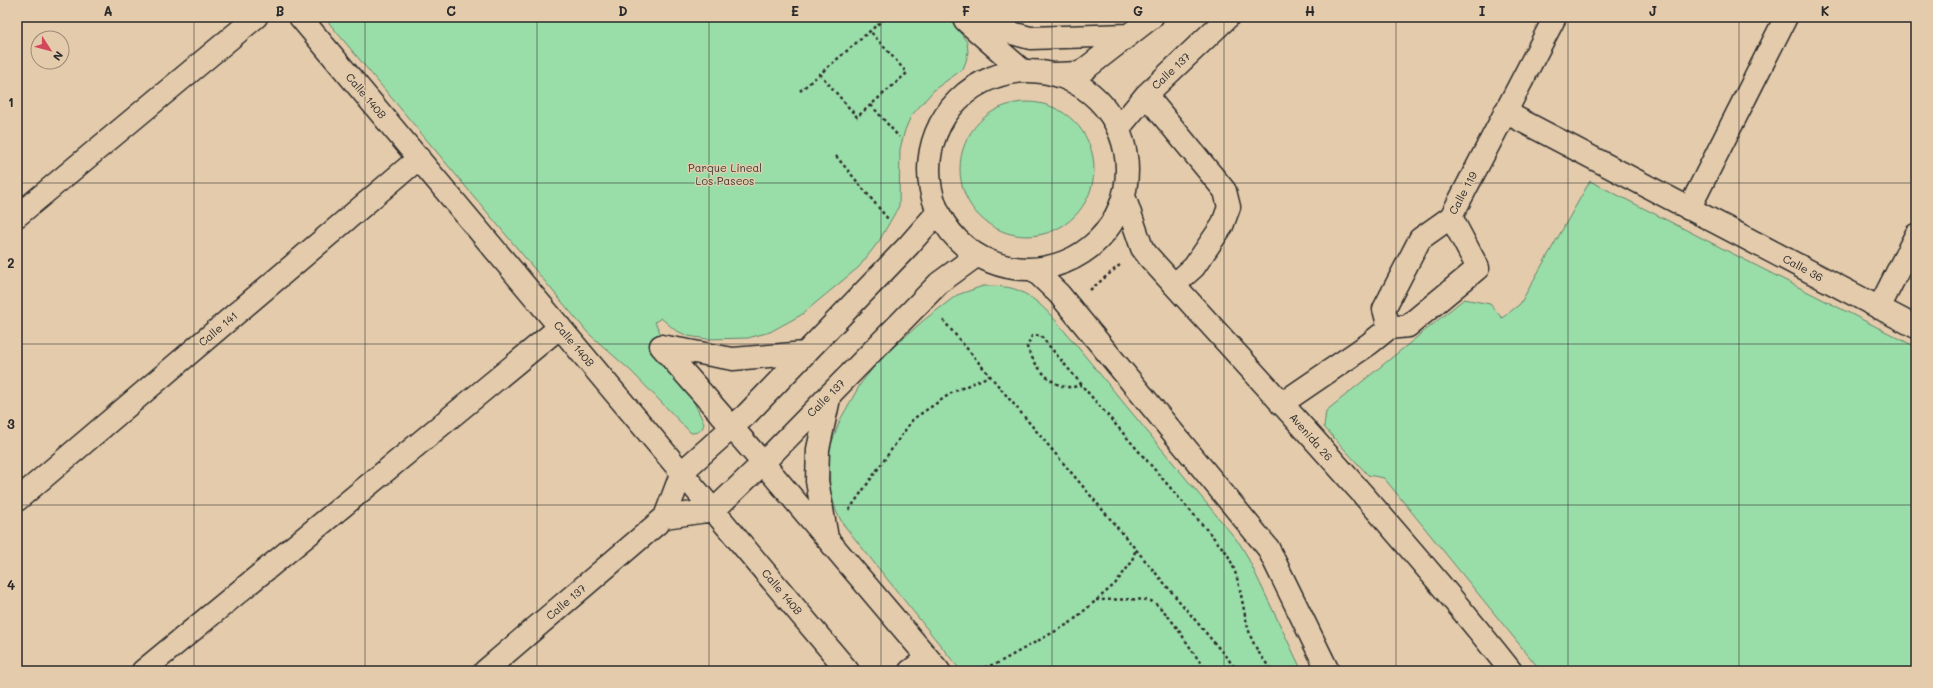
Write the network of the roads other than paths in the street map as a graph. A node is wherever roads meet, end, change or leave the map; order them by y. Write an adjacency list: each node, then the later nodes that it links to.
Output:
1 (256, 17): 18 (street)
2 (300, 17): 14 (street, Calle 140B)
3 (1152, 17): 8 (street)
4 (1228, 17): 11 (street, Calle 137)
5 (1555, 17): 12 (street, Calle 119)
6 (1786, 17): 16 (street)
7 (963, 19): 8 (street); 9 (street)
8 (1129, 35): 10 (street)
9 (1023, 71): 10 (street); 17 (street)
10 (1053, 74): 13 (street)
11 (1146, 95): 13 (street, Calle 137); 23 (street)
12 (1505, 112): 16 (street, Calle 36); 19 (street, Calle 119)
13 (1118, 129): 15 (street)
14 (419, 158): 25 (street, Calle 140B); 34 (street, Calle 141)
15 (1124, 196): 22 (street); 23 (street, Avenida 26)
16 (1690, 209): 24 (street, Calle 36)
17 (937, 212): 21 (street); 28 (street, Calle 137)
18 (17, 216)
19 (1451, 217): 27 (street, Calle 119); 27 (street)
20 (1916, 235): 24 (street)
21 (976, 256): 22 (street); 29 (street, Calle 137)
22 (1034, 270): 43 (street)
23 (1174, 285): 30 (street, Avenida 26)
24 (1879, 308): 26 (street, Calle 36)
25 (560, 327): 33 (street, Calle 140B); 39 (street)
26 (1916, 327)
27 (1389, 328): 30 (street)
28 (805, 353): 31 (street, Calle 137); 31 (street)
29 (830, 394): 32 (street, Calle 137); 37 (street)
30 (1281, 404): 44 (street, Avenida 26)
31 (732, 428): 32 (street); 33 (street, Calle 137)
32 (763, 463): 35 (street, Calle 137); 37 (street)
33 (682, 472): 35 (street, Calle 140B); 36 (street, Calle 137)
34 (17, 500)
35 (714, 510): 36 (street); 41 (street, Calle 140B)
36 (665, 517): 40 (street, Calle 137)
37 (828, 539): 38 (street)
38 (933, 664): 42 (street)
39 (143, 671)
40 (484, 671)
41 (848, 671)
42 (910, 671)
43 (1328, 671)
44 (1511, 671)

